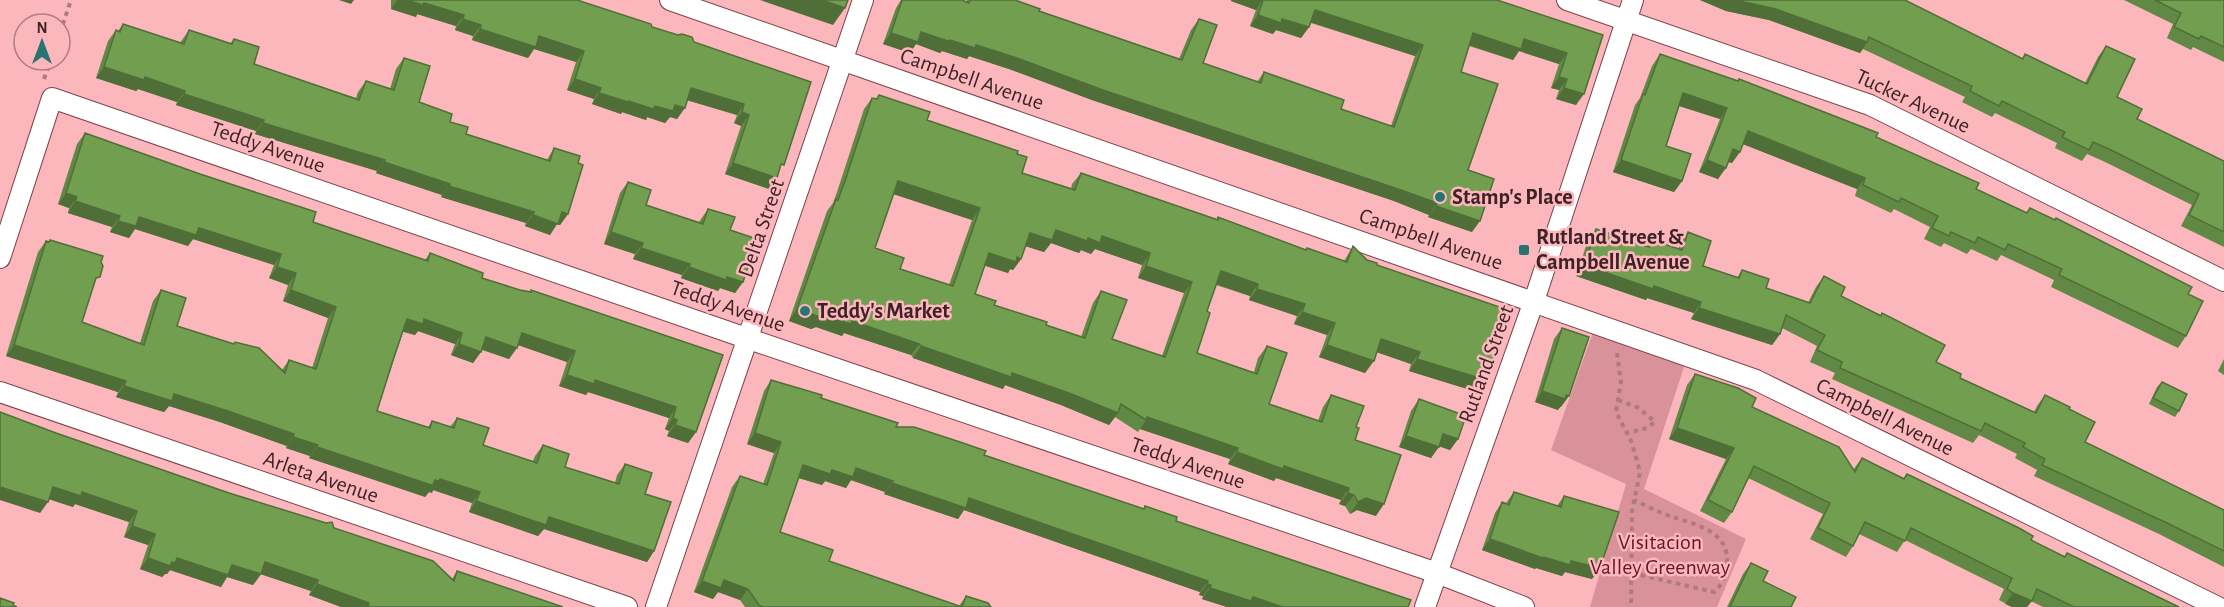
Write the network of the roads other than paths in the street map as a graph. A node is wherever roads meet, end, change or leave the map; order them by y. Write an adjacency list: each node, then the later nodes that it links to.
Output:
1 (670, 0): 6 (street, Campbell Avenue)
2 (863, 0): 6 (street, Delta Street)
3 (1567, 0): 5 (street, Tucker Avenue)
4 (1633, 0): 5 (street, Rutland Street)
5 (1626, 20): 8 (street, Tucker Avenue); 9 (street, Rutland Street)
6 (843, 60): 9 (street, Campbell Avenue); 10 (street, Delta Street)
7 (0, 258): 10 (street, Teddy Avenue)
8 (2224, 281)
9 (1534, 301): 12 (street, Rutland Street); 17 (street, Campbell Avenue)
10 (749, 339): 12 (street, Teddy Avenue); 14 (street, Delta Street)
11 (0, 392): 13 (street, Arleta Avenue)
12 (1437, 573): 15 (street, Rutland Street); 16 (street, Teddy Avenue)
13 (627, 607)
14 (656, 607)
15 (1425, 607)
16 (1524, 607)
17 (2218, 607)

